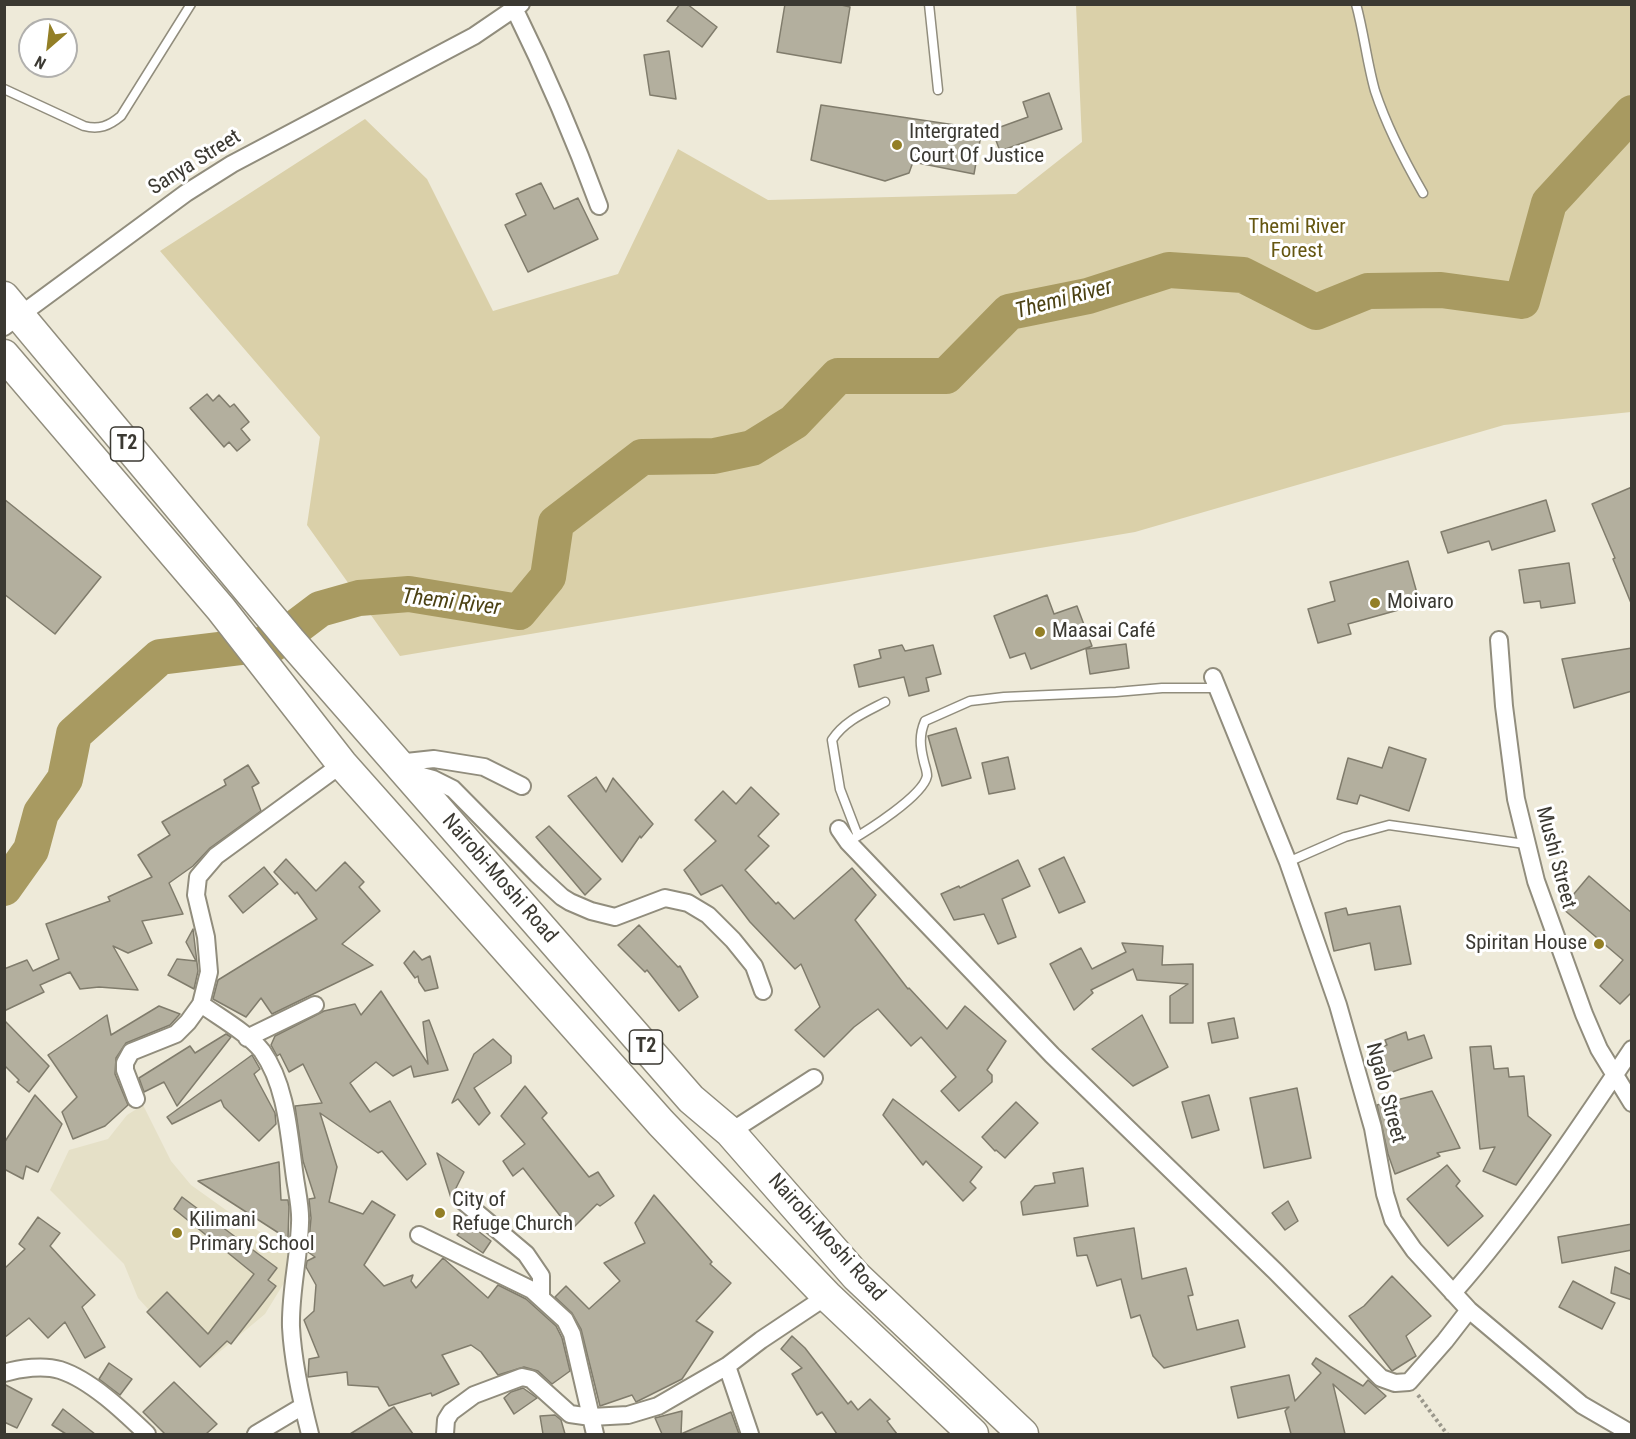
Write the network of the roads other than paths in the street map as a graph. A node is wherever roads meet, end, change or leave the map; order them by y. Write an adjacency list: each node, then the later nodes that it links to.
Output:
1 (191, 4): 5 (lane)
2 (929, 4): 6 (lane)
3 (1356, 4): 7 (lane)
4 (517, 6): 8 (street); 9 (street, Sanya Street)
5 (4, 89)
6 (938, 90)
7 (1423, 193)
8 (599, 206)
9 (10, 313): 15 (highway, Nairobi-Moshi Road / T2)
10 (4, 355): 14 (highway, Nairobi-Moshi Road / T2)
11 (1499, 640): 18 (street, Mushi Street)
12 (1216, 683): 17 (lane); 19 (street, Ngalo Street)
13 (885, 702): 17 (lane)
14 (342, 764): 21 (street); 33 (highway, Nairobi-Moshi Road / T2)
15 (401, 767): 16 (street); 20 (street); 29 (highway, Nairobi-Moshi Road / T2)
16 (522, 786)
17 (848, 836): 35 (street)
18 (1525, 844): 19 (lane); 25 (street, Mushi Street)
19 (1288, 862): 32 (street, Ngalo Street)
20 (763, 991)
21 (201, 1004): 23 (street); 27 (street)
22 (315, 1005): 23 (street)
23 (248, 1038): 38 (street)
24 (1632, 1049): 25 (street)
25 (1614, 1075): 28 (street, Mushi Street); 32 (street)
26 (814, 1078): 29 (street)
27 (136, 1100)
28 (1632, 1102)
29 (730, 1131): 47 (highway, Nairobi-Moshi Road / T2)
30 (463, 1201): 34 (street)
31 (419, 1235): 34 (street)
32 (1453, 1293): 35 (street, Ngalo Street)
33 (827, 1296): 36 (street); 46 (highway, Nairobi-Moshi Road / T2)
34 (541, 1298): 39 (street)
35 (1469, 1310): 48 (street, Ngalo Street)
36 (727, 1366): 39 (street); 45 (street)
37 (4, 1373): 40 (street)
38 (303, 1406): 41 (street); 42 (street)
39 (591, 1417): 43 (street); 44 (street)
40 (147, 1434)
41 (256, 1434)
42 (310, 1434)
43 (445, 1434)
44 (595, 1434)
45 (750, 1434)
46 (973, 1434)
47 (1023, 1434)
48 (1632, 1434)

